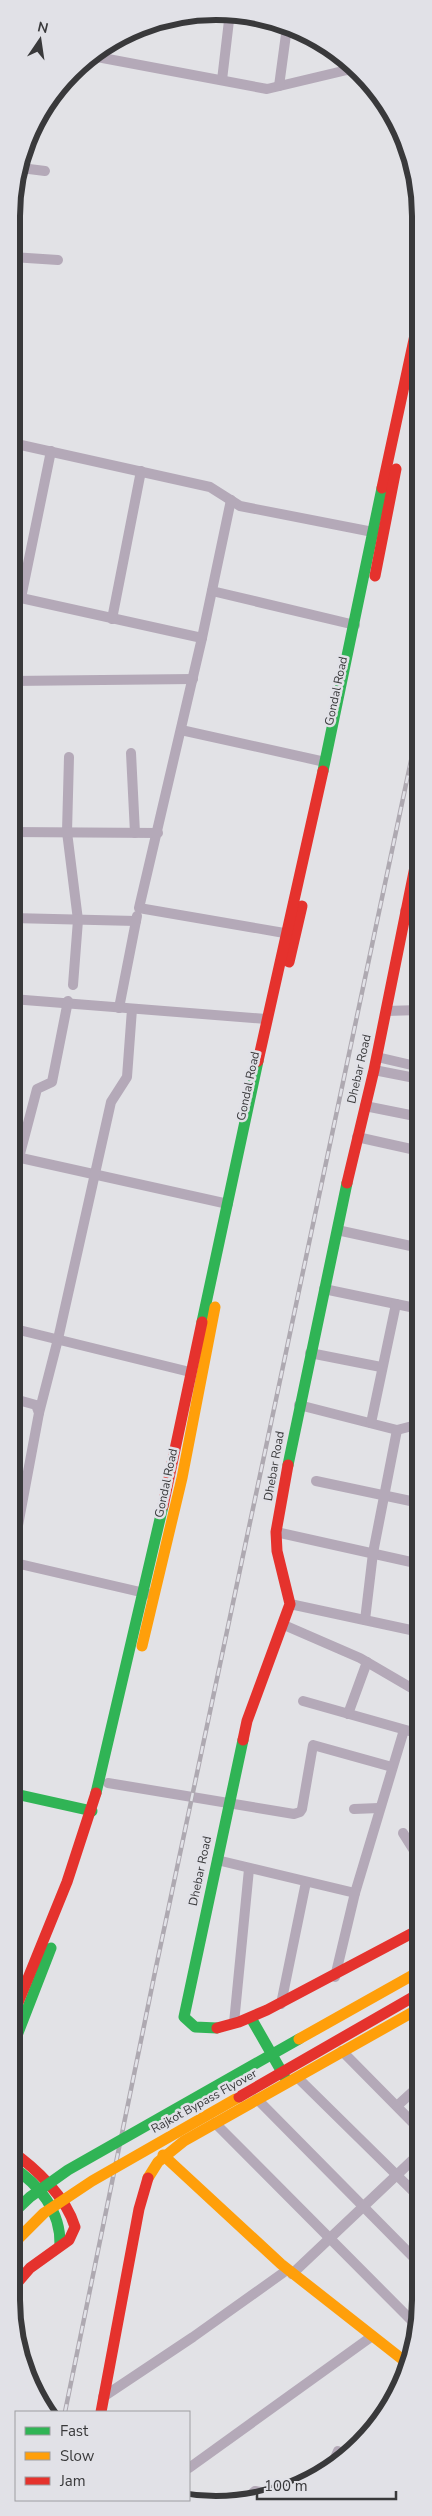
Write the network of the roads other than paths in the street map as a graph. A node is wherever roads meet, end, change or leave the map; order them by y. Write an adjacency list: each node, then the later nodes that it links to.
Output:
1 (229, 20): 5 (street)
2 (286, 33): 6 (street)
3 (101, 58): 5 (street)
4 (346, 70): 6 (street)
5 (222, 80): 6 (street)
6 (279, 86)
7 (26, 169): 8 (street)
8 (45, 171)
9 (20, 258): 10 (street)
10 (58, 260)
11 (412, 354): 17 (main road)
12 (412, 389): 17 (main road, Gondal Road)
13 (20, 445): 14 (street)
14 (51, 451): 15 (street); 18 (street)
15 (141, 471): 16 (street); 21 (street)
16 (231, 500): 17 (street); 19 (street)
17 (378, 533): 22 (main road); 41 (main road, Gondal Road)
18 (20, 580)
19 (212, 591): 22 (street); 23 (street)
20 (20, 598): 21 (street)
21 (112, 618): 23 (street)
22 (356, 625): 29 (main road)
23 (202, 638): 24 (street)
24 (193, 678): 25 (street); 26 (street)
25 (20, 681)
26 (181, 730): 29 (street); 33 (street)
27 (132, 753): 32 (street)
28 (69, 757): 31 (street)
29 (325, 762): 41 (main road)
30 (20, 832): 31 (street)
31 (67, 832): 32 (street); 39 (street)
32 (136, 833): 33 (street)
33 (158, 833): 35 (street)
34 (412, 881): 36 (main road, Dhebar Road)
35 (139, 908): 40 (street); 41 (street)
36 (406, 911): 37 (street); 48 (main road, Dhebar Road)
37 (412, 912)
38 (20, 918): 39 (street)
39 (78, 920): 40 (street); 42 (street)
40 (136, 921): 45 (street)
41 (290, 934): 49 (main road); 86 (main road, Gondal Road)
42 (73, 985)
43 (20, 999): 44 (street)
44 (67, 1002): 45 (street); 57 (street)
45 (119, 1008): 46 (street)
46 (132, 1008): 49 (street); 60 (street)
47 (412, 1010): 48 (street)
48 (386, 1011): 50 (main road, Dhebar Road)
49 (266, 1019): 61 (main road)
50 (377, 1057): 51 (street); 52 (main road, Dhebar Road)
51 (412, 1065)
52 (374, 1070): 53 (street); 54 (main road, Dhebar Road)
53 (412, 1077)
54 (365, 1106): 55 (street); 56 (main road, Dhebar Road)
55 (412, 1115)
56 (357, 1137): 58 (street); 62 (main road, Dhebar Road)
57 (20, 1142)
58 (412, 1149)
59 (20, 1158): 60 (street)
60 (94, 1174): 61 (street); 68 (street)
61 (228, 1204): 71 (main road)
62 (337, 1230): 63 (street); 64 (main road, Dhebar Road)
63 (412, 1246)
64 (324, 1288): 65 (street); 69 (main road, Dhebar Road)
65 (396, 1304): 66 (street); 70 (street)
66 (412, 1307)
67 (20, 1330): 68 (street)
68 (58, 1339): 71 (street); 74 (street)
69 (310, 1353): 70 (street); 73 (main road, Dhebar Road)
70 (381, 1367): 75 (street)
71 (190, 1372): 86 (main road)
72 (20, 1400): 74 (street)
73 (299, 1405): 75 (street); 82 (main road, Dhebar Road)
74 (39, 1413): 81 (street)
75 (371, 1423): 77 (street)
76 (412, 1426): 77 (street)
77 (397, 1430): 79 (street)
78 (316, 1481): 79 (street)
79 (386, 1494): 80 (street); 83 (street)
80 (412, 1501)
81 (20, 1519)
82 (276, 1532): 83 (street); 87 (main road, Dhebar Road)
83 (373, 1553): 84 (street); 88 (street)
84 (412, 1562)
85 (20, 1565): 86 (street)
86 (149, 1593): 98 (main road, Gondal Road); 103 (main road)
87 (290, 1604): 88 (street); 89 (main road, Dhebar Road)
88 (365, 1620): 90 (street)
89 (284, 1625): 91 (street); 100 (main road, Dhebar Road)
90 (412, 1630)
91 (368, 1662): 92 (street); 94 (street)
92 (412, 1688)
93 (303, 1701): 94 (street)
94 (348, 1714): 95 (street)
95 (404, 1730): 96 (street); 97 (street)
96 (412, 1732)
97 (392, 1767): 100 (street); 101 (street)
98 (108, 1783): 100 (street); 113 (main road, Gondal Road)
99 (20, 1794): 103 (main road)
100 (227, 1805): 106 (main road, Dhebar Road)
101 (379, 1808): 102 (street); 109 (street)
102 (354, 1809)
103 (92, 1811): 113 (main road)
104 (403, 1833): 105 (street)
105 (412, 1847)
106 (217, 1860): 107 (street); 120 (main road, Dhebar Road)
107 (249, 1869): 108 (street); 120 (street)
108 (306, 1882): 109 (street); 115 (street)
109 (355, 1893): 112 (street)
110 (412, 1934): 112 (main road, Dhebar Road)
111 (412, 1976): 134 (main road, Rajkot Bypass Flyover, bridge)
112 (335, 1977): 115 (main road, Dhebar Road)
113 (21, 1996)
114 (412, 1998): 136 (main road, Rajkot Bypass Flyover, bridge)
115 (281, 2004): 119 (main road, Dhebar Road)
116 (412, 2013): 117 (main road)
117 (407, 2016): 118 (street); 121 (main road)
118 (412, 2017)
119 (251, 2018): 120 (main road, Dhebar Road); 122 (main road)
120 (234, 2023)
121 (342, 2050): 122 (main road); 125 (street)
122 (293, 2081): 124 (main road); 132 (street)
123 (412, 2092): 125 (street)
124 (257, 2099): 127 (main road); 135 (street)
125 (397, 2106): 126 (street)
126 (412, 2122)
127 (215, 2123): 128 (main road); 137 (street)
128 (163, 2155): 140 (main road); 145 (main road)
129 (20, 2157): 138 (main road)
130 (412, 2161): 132 (street)
131 (20, 2174): 138 (main road)
132 (397, 2175): 133 (street); 135 (street)
133 (412, 2190)
134 (20, 2206)
135 (363, 2206): 137 (street); 139 (street)
136 (20, 2235)
137 (330, 2238): 140 (street); 142 (street)
138 (60, 2245): 141 (main road)
139 (412, 2256)
140 (289, 2272): 143 (main road); 145 (street)
141 (20, 2280)
142 (411, 2320)
143 (371, 2337): 144 (main road); 147 (street)
144 (403, 2360)
145 (103, 2397): 146 (main road)
146 (101, 2411)
147 (190, 2467)

